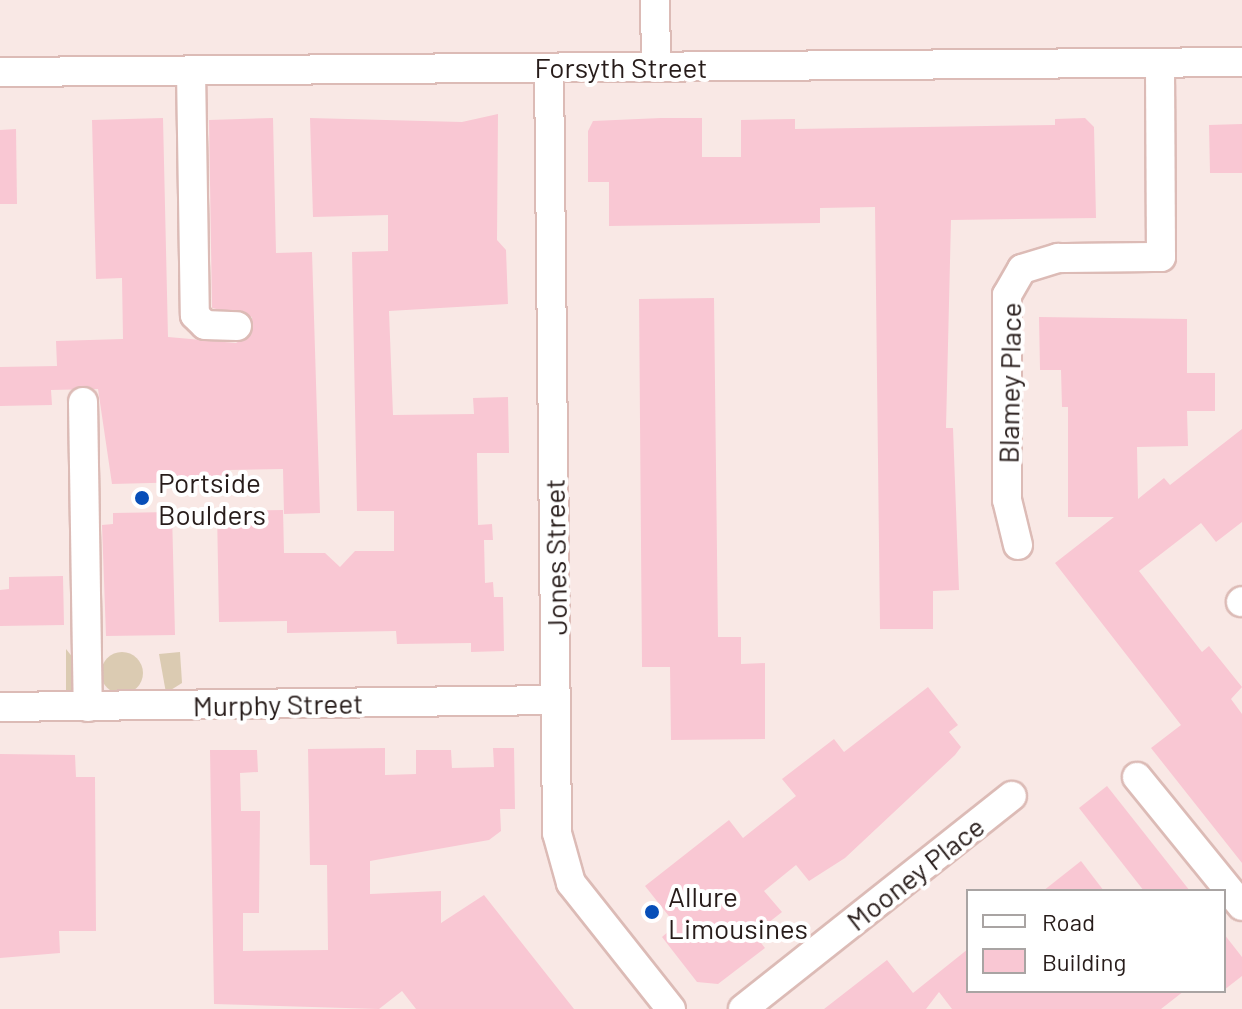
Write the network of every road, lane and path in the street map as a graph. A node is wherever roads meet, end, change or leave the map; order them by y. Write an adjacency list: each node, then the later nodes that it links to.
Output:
1 (655, 0): 4 (street)
2 (1242, 62): 3 (street, Forsyth Street)
3 (1160, 64): 4 (street, Forsyth Street); 10 (street, Blamey Place)
4 (656, 67): 5 (street, Forsyth Street)
5 (549, 68): 6 (street, Forsyth Street); 11 (street, Jones Street)
6 (191, 70): 7 (street, Forsyth Street); 8 (street)
7 (0, 72)
8 (237, 326)
9 (83, 402): 13 (street)
10 (1018, 545)
11 (556, 700): 13 (street, Murphy Street); 17 (street, Jones Street)
12 (0, 707): 13 (street, Murphy Street)
13 (88, 707)
14 (1137, 777): 16 (street)
15 (1012, 796): 18 (street, Mooney Place)
16 (1242, 906)
17 (671, 1009)
18 (743, 1009)

